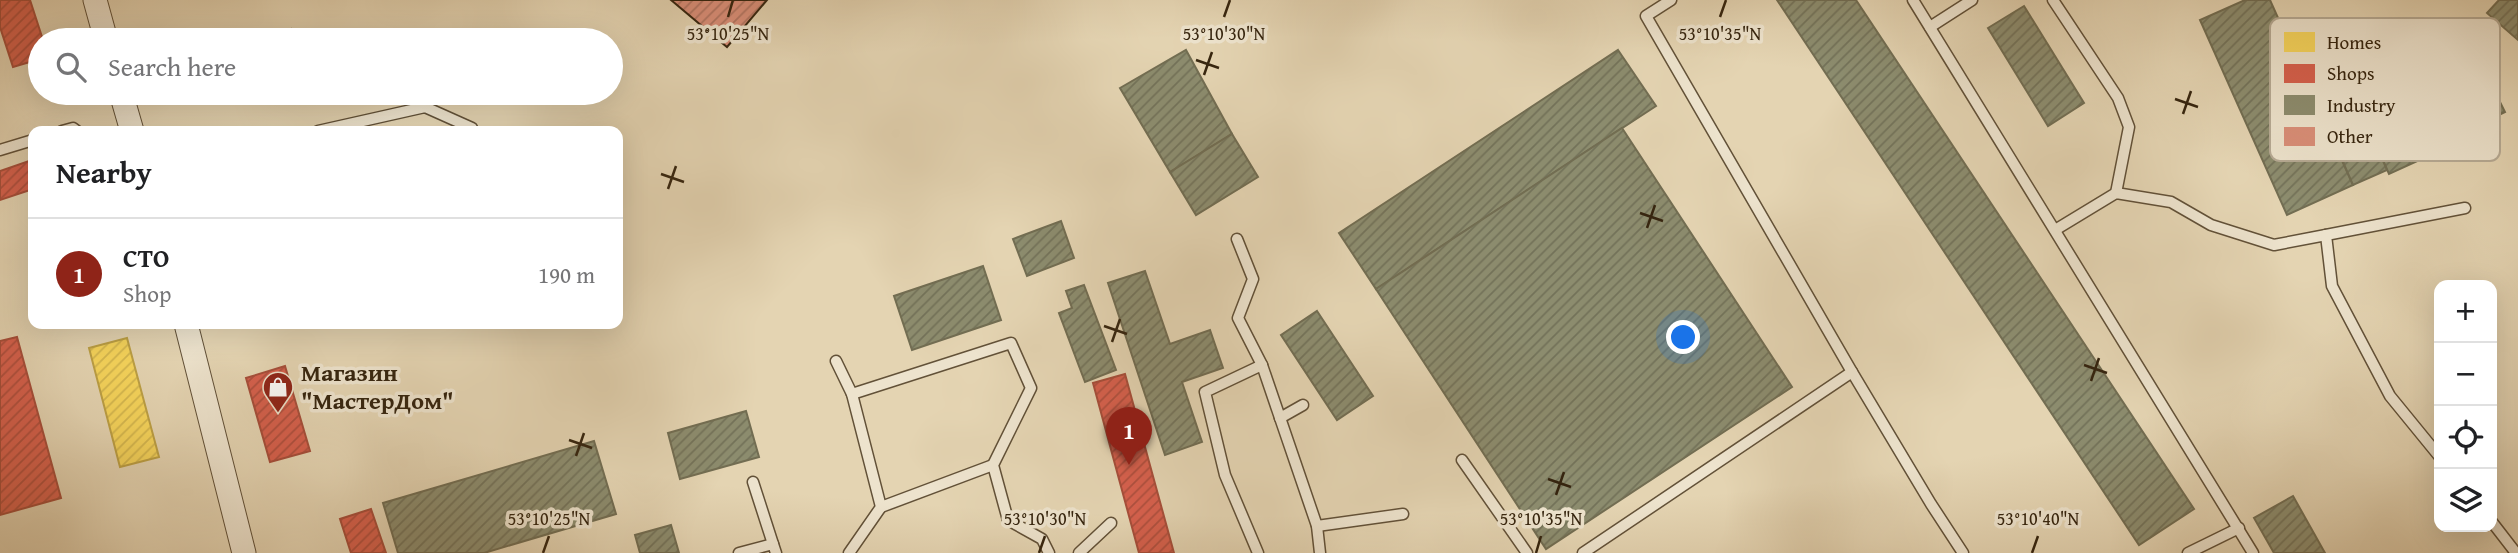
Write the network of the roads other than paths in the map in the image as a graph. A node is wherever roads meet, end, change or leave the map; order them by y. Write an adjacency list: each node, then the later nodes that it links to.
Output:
1 (95, 0): 7 (street)
2 (1671, 0): 22 (lane)
3 (1913, 0): 6 (lane)
4 (1972, 0): 6 (lane)
5 (2053, 0): 14 (lane)
6 (1930, 27): 16 (lane)
7 (103, 28)
8 (124, 105): 9 (street)
9 (131, 126)
10 (340, 126): 11 (lane)
11 (468, 126)
12 (28, 141): 13 (lane)
13 (0, 149)
14 (2116, 193): 16 (lane); 17 (lane)
15 (2465, 208): 17 (lane)
16 (2055, 230): 34 (lane)
17 (2326, 234): 26 (lane)
18 (1237, 239): 21 (lane)
19 (187, 329): 37 (street)
20 (836, 361): 23 (lane)
21 (1262, 365): 25 (lane); 42 (lane)
22 (1852, 372): 45 (lane); 46 (lane)
23 (852, 394): 28 (lane); 30 (lane)
24 (1303, 405): 25 (lane)
25 (1280, 418): 33 (lane)
26 (2434, 450)
27 (1462, 460): 44 (lane)
28 (993, 465): 30 (lane); 40 (lane)
29 (753, 482): 36 (lane)
30 (881, 507): 39 (lane)
31 (1403, 514): 33 (lane)
32 (1111, 523): 41 (lane)
33 (1317, 526): 43 (lane)
34 (2239, 528): 47 (lane); 48 (lane)
35 (2497, 528): 49 (lane)
36 (775, 549): 38 (lane)
37 (244, 553)
38 (739, 553)
39 (849, 553)
40 (1049, 553)
41 (1079, 553)
42 (1258, 553)
43 (1320, 553)
44 (1527, 553)
45 (1583, 553)
46 (1963, 553)
47 (2188, 553)
48 (2253, 553)
49 (2516, 553)

